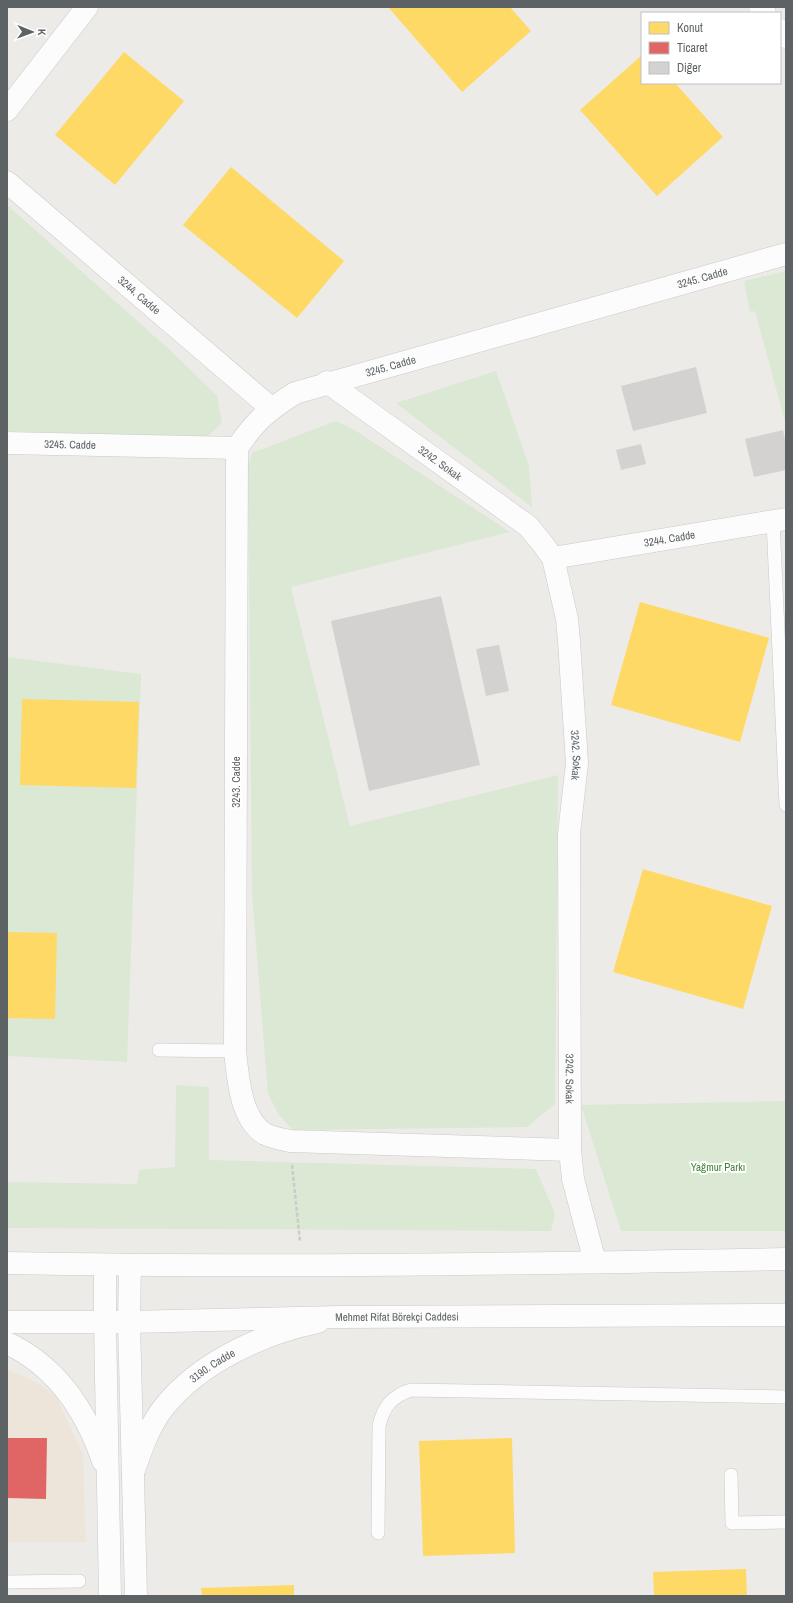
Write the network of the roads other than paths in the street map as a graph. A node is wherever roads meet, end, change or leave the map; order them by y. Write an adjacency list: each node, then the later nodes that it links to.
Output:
1 (88, 7): 2 (street)
2 (7, 110)
3 (7, 182): 6 (street, 3244. Cadde)
4 (786, 254): 5 (street, 3245. Cadde)
5 (327, 382): 6 (street, 3245. Cadde); 10 (street, 3242. Sokak)
6 (271, 408): 8 (street, 3245. Cadde)
7 (7, 443): 8 (street, 3245. Cadde)
8 (237, 448): 13 (street, 3243. Cadde)
9 (780, 520): 10 (street, 3244. Cadde); 11 (lane)
10 (553, 558): 14 (street, 3242. Sokak)
11 (786, 805)
12 (159, 1050): 13 (lane)
13 (235, 1051): 14 (street, 3243. Cadde)
14 (570, 1150): 16 (street, 3242. Sokak)
15 (786, 1259): 16 (street)
16 (595, 1262): 19 (street)
17 (7, 1263): 18 (street)
18 (105, 1265): 19 (street); 23 (street)
19 (130, 1265): 24 (street, 3190. Cadde)
20 (786, 1315): 21 (street, Mehmet Rifat Börekçi Caddesi)
21 (339, 1318): 24 (street, Mehmet Rifat Börekçi Caddesi); 27 (street, 3190. Cadde)
22 (7, 1322): 23 (street, Mehmet Rifat Börekçi Caddesi)
23 (105, 1322): 24 (street, Mehmet Rifat Börekçi Caddesi); 29 (street)
24 (129, 1322): 27 (street, 3190. Cadde)
25 (7, 1343): 29 (street)
26 (786, 1398): 31 (lane)
27 (133, 1473): 35 (street, 3190. Cadde)
28 (732, 1474): 30 (lane)
29 (108, 1475): 34 (street)
30 (786, 1522)
31 (378, 1533)
32 (78, 1581): 33 (lane)
33 (7, 1582)
34 (110, 1596)
35 (136, 1596)

